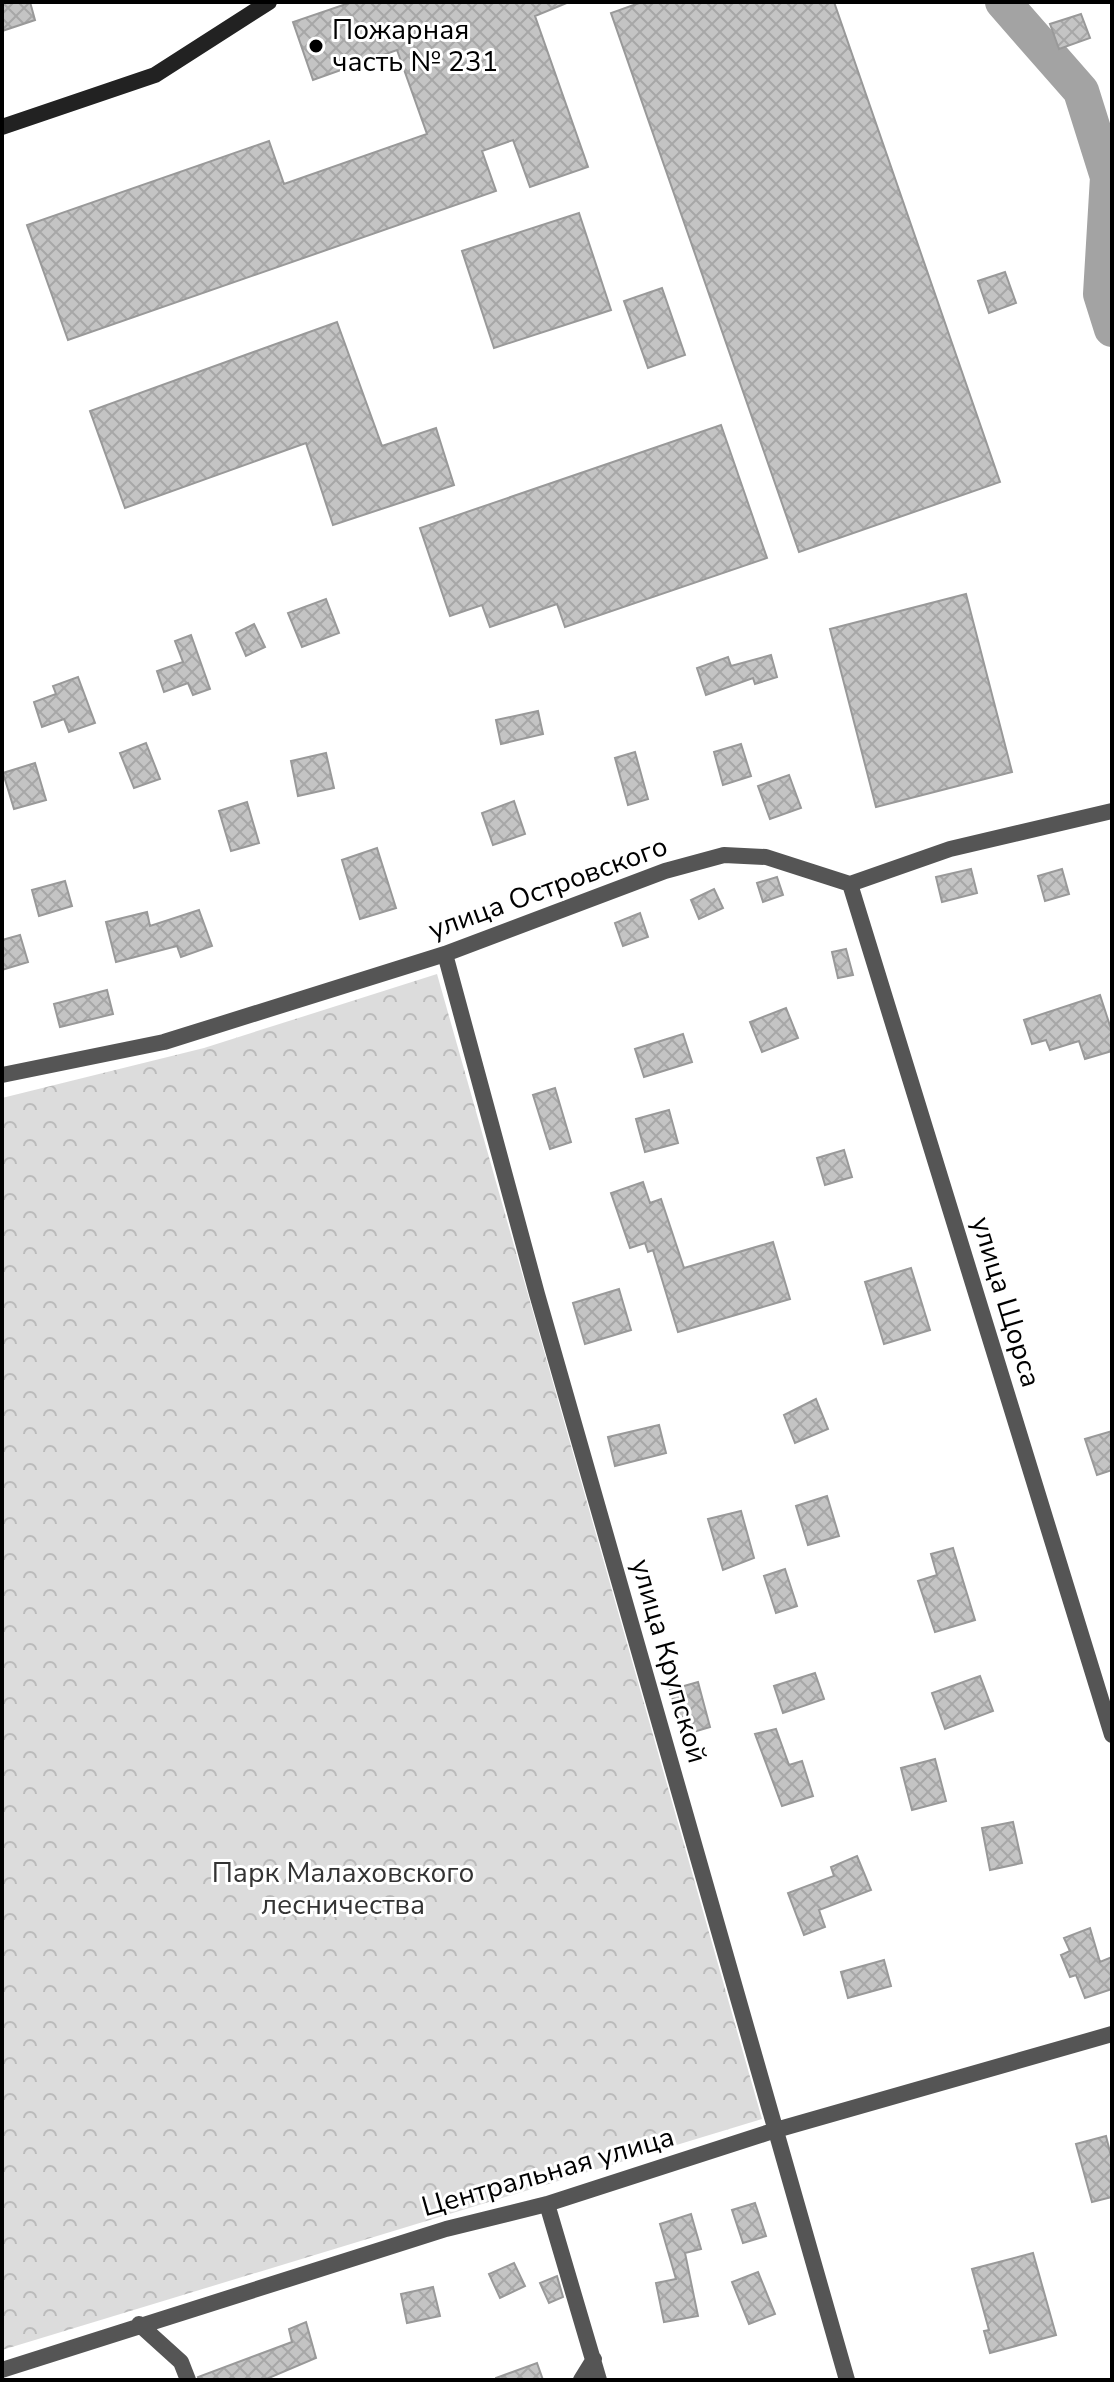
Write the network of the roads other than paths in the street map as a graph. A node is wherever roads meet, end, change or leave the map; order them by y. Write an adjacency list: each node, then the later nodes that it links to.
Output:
1 (269, 2): 2 (main road)
2 (2, 127)
3 (1112, 811): 4 (street)
4 (850, 884): 5 (street, улица Островского); 7 (street, улица Щорса)
5 (445, 954): 6 (street, улица Островского); 9 (street, улица Крупской)
6 (2, 1075)
7 (1112, 1735)
8 (1112, 2034): 9 (street, Центральная улица)
9 (776, 2130): 10 (street, Центральная улица); 17 (street, улица Крупской)
10 (547, 2204): 11 (street, Центральная улица); 12 (street)
11 (139, 2324): 13 (street, Центральная улица); 14 (street)
12 (594, 2359): 15 (street); 16 (street)
13 (2, 2370)
14 (188, 2380)
15 (581, 2380)
16 (599, 2380)
17 (847, 2380)

